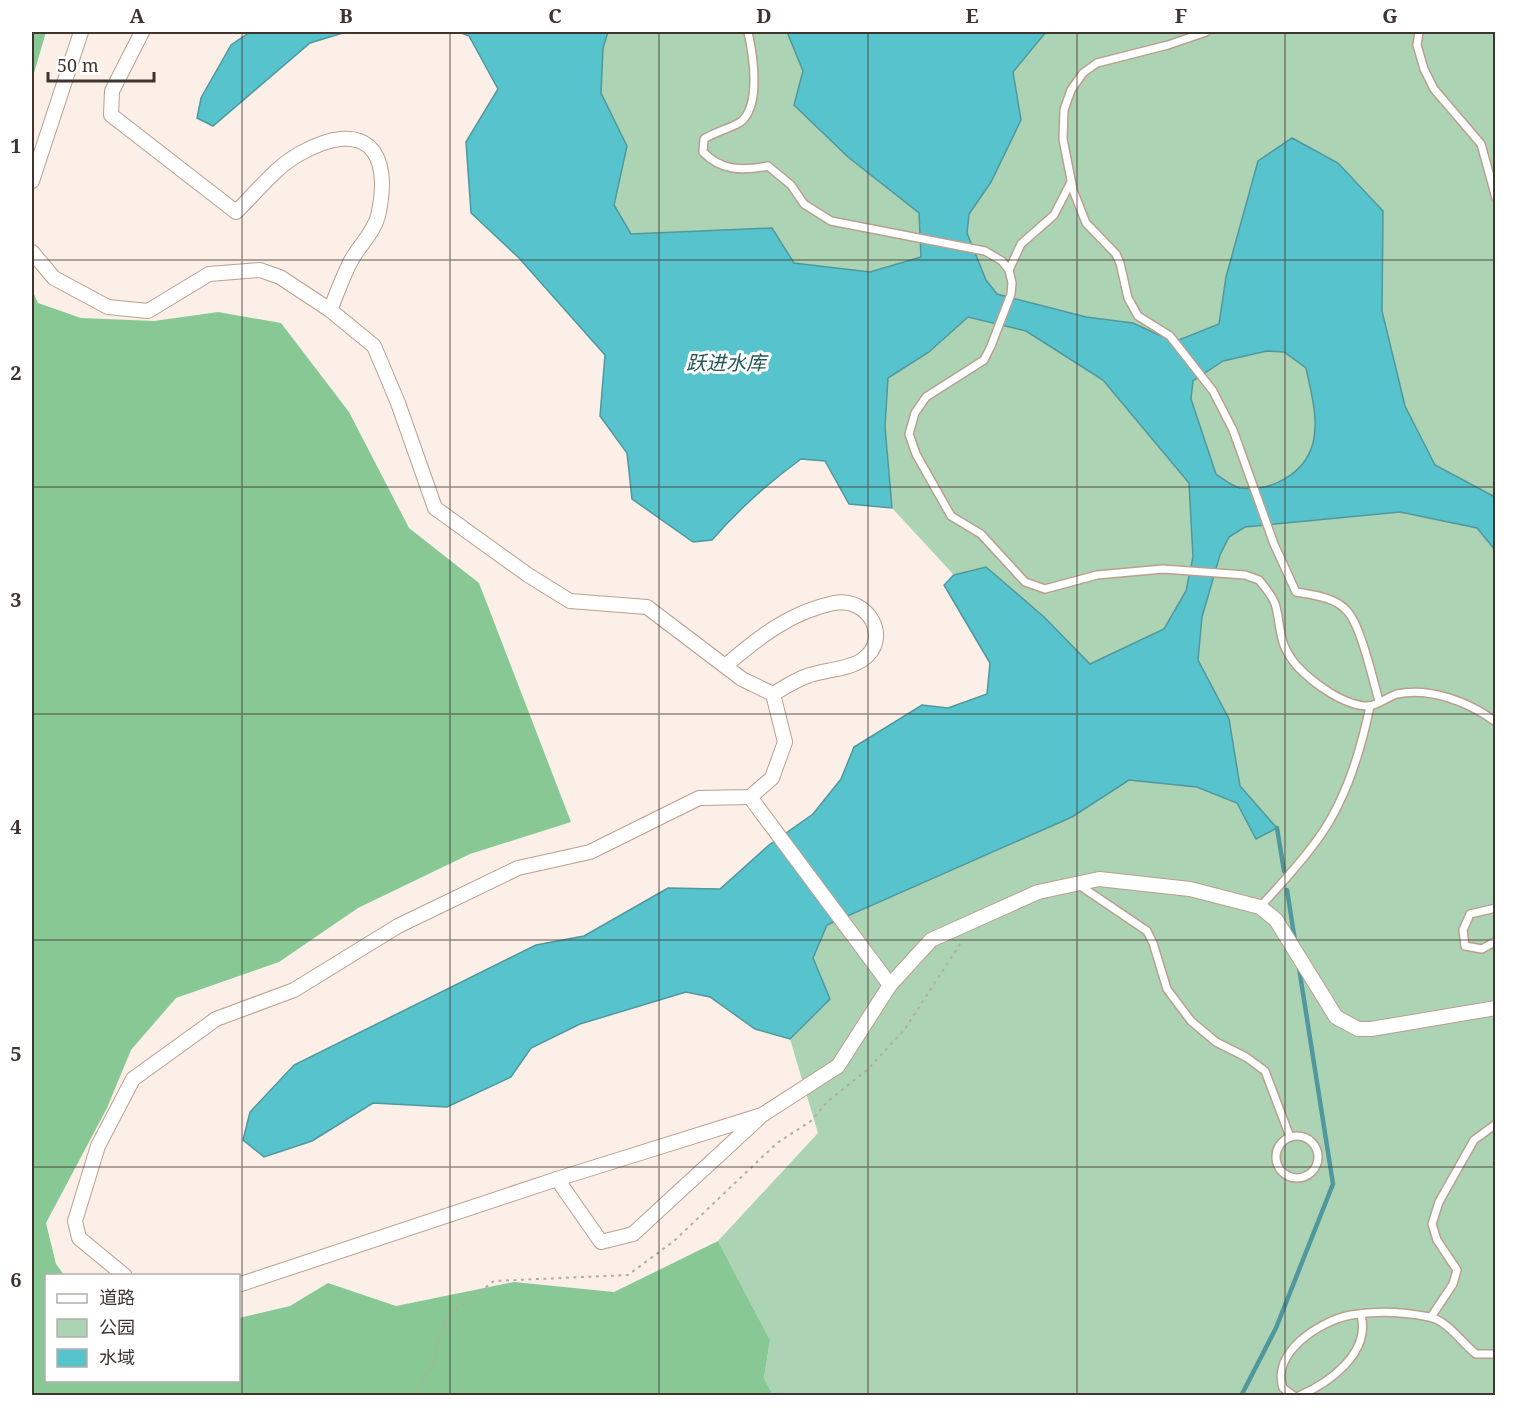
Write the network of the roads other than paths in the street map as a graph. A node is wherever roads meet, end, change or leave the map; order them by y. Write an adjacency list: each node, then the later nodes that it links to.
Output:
1 (81, 32): 6 (street)
2 (142, 32): 11 (street)
3 (748, 32): 10 (lane)
4 (1206, 32): 7 (lane)
5 (1419, 32): 8 (lane)
6 (32, 181)
7 (1071, 182): 10 (lane); 14 (lane)
8 (1496, 198)
9 (32, 252): 11 (street)
10 (1009, 270): 15 (lane)
11 (330, 310): 12 (street)
12 (725, 666): 13 (street); 13 (street)
13 (773, 694): 17 (street)
14 (1379, 701): 15 (lane); 16 (lane)
15 (1370, 706): 19 (lane)
16 (1496, 722)
17 (750, 797): 22 (street); 28 (street)
18 (1077, 884): 19 (street); 22 (street); 26 (lane)
19 (1260, 907): 23 (street)
20 (1496, 908): 21 (lane)
21 (1496, 941)
22 (890, 985): 24 (street)
23 (1496, 1008)
24 (762, 1115): 27 (street); 27 (street)
25 (1496, 1124): 31 (lane)
26 (1290, 1137): 26 (lane)
27 (557, 1179): 29 (street)
28 (124, 1274)
29 (240, 1284)
30 (1361, 1315): 31 (lane); 33 (lane); 33 (lane)
31 (1431, 1317): 32 (lane)
32 (1496, 1354)
33 (1297, 1395)

